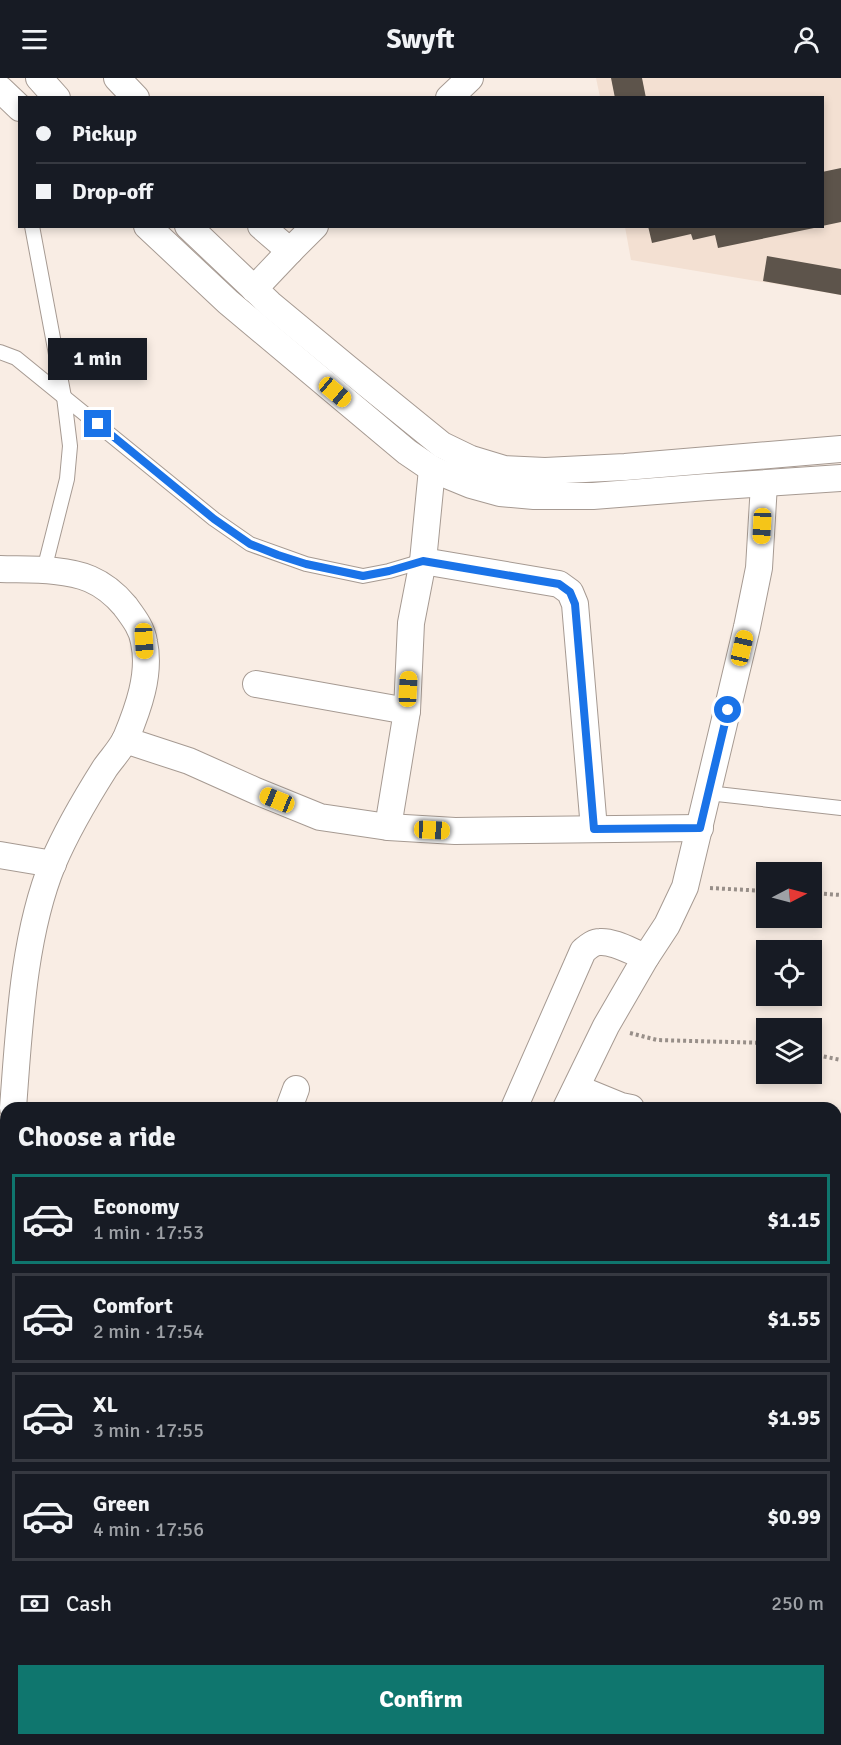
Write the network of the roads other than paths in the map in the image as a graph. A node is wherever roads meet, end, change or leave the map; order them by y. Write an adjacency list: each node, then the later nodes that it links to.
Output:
1 (39, 78): 5 (street)
2 (117, 78): 6 (street)
3 (470, 78): 7 (street)
4 (0, 89): 8 (street)
5 (55, 96)
6 (134, 96)
7 (452, 96)
8 (18, 106)
9 (32, 228): 17 (lane)
10 (149, 228): 19 (street)
11 (190, 228): 15 (street)
12 (263, 228): 14 (street)
13 (313, 228): 14 (street)
14 (290, 252): 15 (street)
15 (254, 289): 18 (street)
16 (0, 352): 17 (lane)
17 (64, 397): 22 (lane); 24 (lane)
18 (841, 449)
19 (432, 469): 21 (street); 22 (street)
20 (841, 478): 21 (street)
21 (764, 484): 28 (street)
22 (423, 561): 26 (street); 32 (street)
23 (0, 569): 24 (street)
24 (45, 570): 27 (street)
25 (256, 684): 26 (street)
26 (406, 711): 30 (street)
27 (125, 740): 30 (street); 34 (street)
28 (708, 793): 29 (lane); 31 (street)
29 (841, 808)
30 (388, 827): 32 (street)
31 (700, 828): 32 (street); 35 (street)
32 (594, 829)
33 (0, 855): 34 (street)
34 (53, 864): 36 (street)
35 (646, 957): 37 (street); 39 (street)
36 (8, 1066): 38 (street)
37 (572, 1098): 40 (street)
38 (12, 1102)
39 (517, 1102)
40 (596, 1102)

